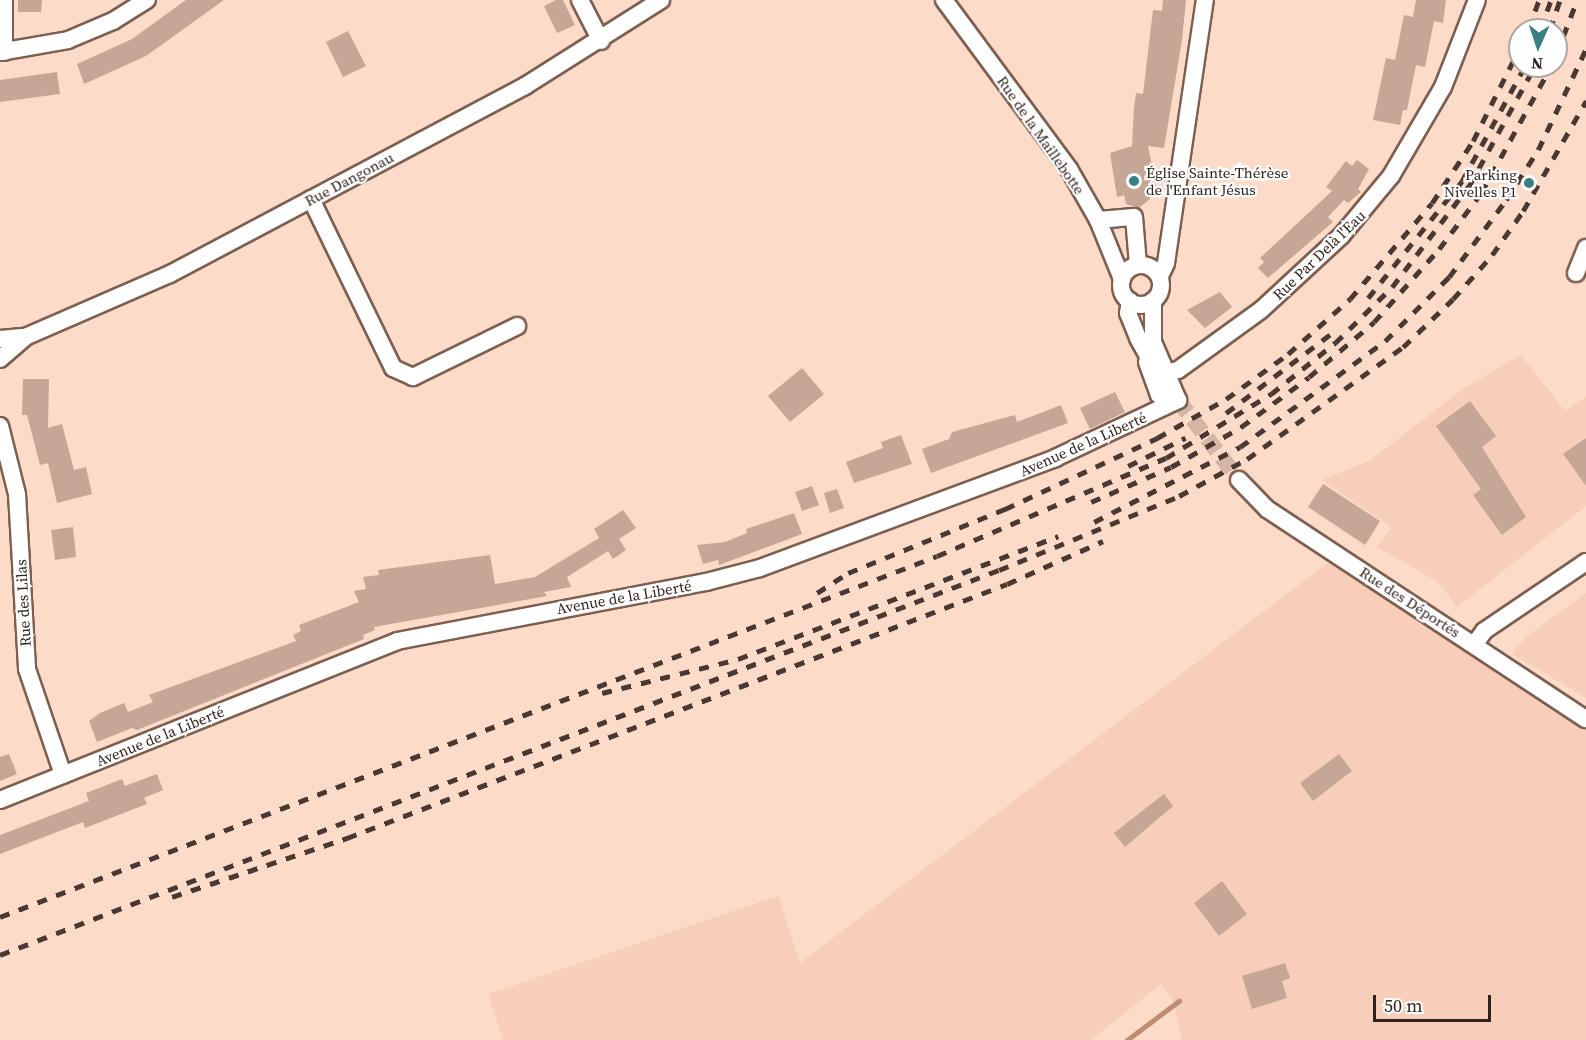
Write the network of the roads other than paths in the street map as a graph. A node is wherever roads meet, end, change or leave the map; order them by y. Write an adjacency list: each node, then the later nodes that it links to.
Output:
1 (4, 0): 9 (street)
2 (147, 0): 9 (street)
3 (580, 0): 8 (street)
4 (661, 0): 8 (street, Rue Dangonau)
5 (944, 0): 11 (street, Rue de la Maillebotte)
6 (1205, 0): 15 (street)
7 (1477, 0): 24 (street, Rue Par Delà l'Eau)
8 (601, 41): 10 (street, Rue Dangonau)
9 (2, 52)
10 (311, 199): 19 (street); 20 (street, Rue Dangonau)
11 (1098, 220): 13 (street); 16 (street, Rue de la Maillebotte)
12 (1586, 248): 14 (street)
13 (1138, 265): 15 (street); 16 (street)
14 (1576, 273)
15 (1160, 276): 18 (street)
16 (1122, 279): 17 (street)
17 (1130, 301): 18 (street); 21 (street)
18 (1153, 301): 24 (street)
19 (517, 326)
20 (25, 337): 22 (street, Rue Dangonau); 23 (street, Rue Dangonau)
21 (1138, 338): 24 (street); 25 (street)
22 (0, 339)
23 (0, 359)
24 (1165, 372): 25 (street)
25 (1178, 400): 31 (street, Avenue de la Liberté)
26 (0, 426): 31 (street, Rue des Lilas)
27 (1239, 480): 29 (street, Rue des Déportés)
28 (1586, 562): 29 (street)
29 (1474, 645): 30 (street, Rue des Déportés)
30 (1586, 719)
31 (63, 775): 32 (street, Avenue de la Liberté)
32 (0, 800)

